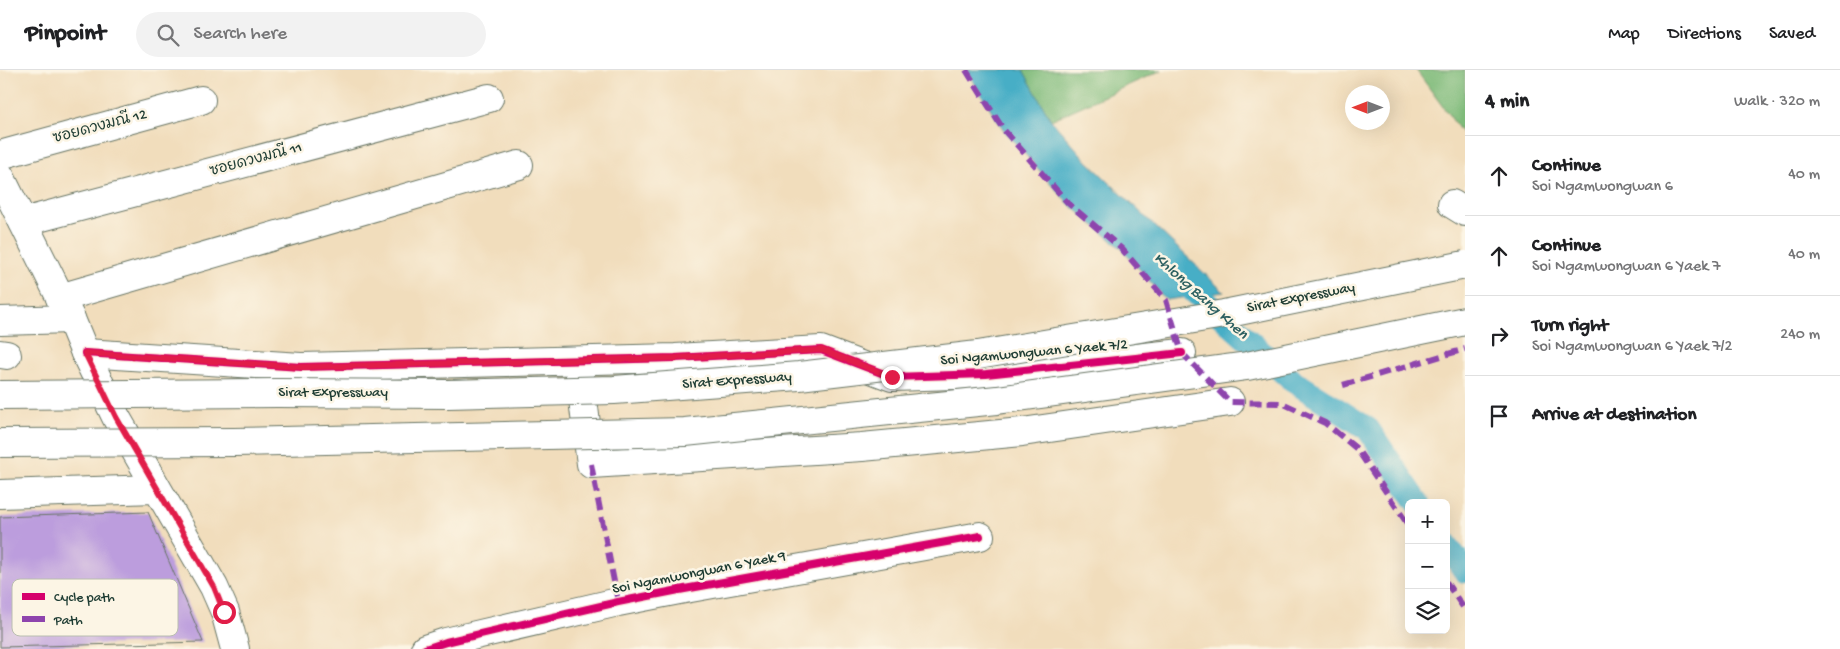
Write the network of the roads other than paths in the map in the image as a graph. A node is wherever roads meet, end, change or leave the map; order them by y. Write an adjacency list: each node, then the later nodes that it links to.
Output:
1 (490, 98): 6 (main road, ซอยดวงมณี 11)
2 (200, 100): 3 (main road, ซอยดวงมณี 12)
3 (0, 154)
4 (519, 165): 8 (main road)
5 (0, 176): 6 (main road)
6 (23, 222): 8 (main road)
7 (1465, 265): 14 (main road, Sirat Expressway, bridge)
8 (66, 308): 9 (main road); 11 (main road)
9 (0, 321)
10 (1465, 322): 16 (main road, bridge)
11 (85, 353): 13 (main road, Soi Ngamwongwan 6 Yaek 7/2); 17 (main road)
12 (1182, 353): 13 (main road, Soi Ngamwongwan 6 Yaek 7/2)
13 (579, 360): 15 (main road)
14 (0, 395)
15 (1230, 402)
16 (0, 443)
17 (156, 489): 18 (main road); 20 (main road)
18 (0, 494)
19 (980, 536): 21 (main road, Soi Ngamwongwan 6 Yaek 9)
20 (235, 649)
21 (425, 649)

